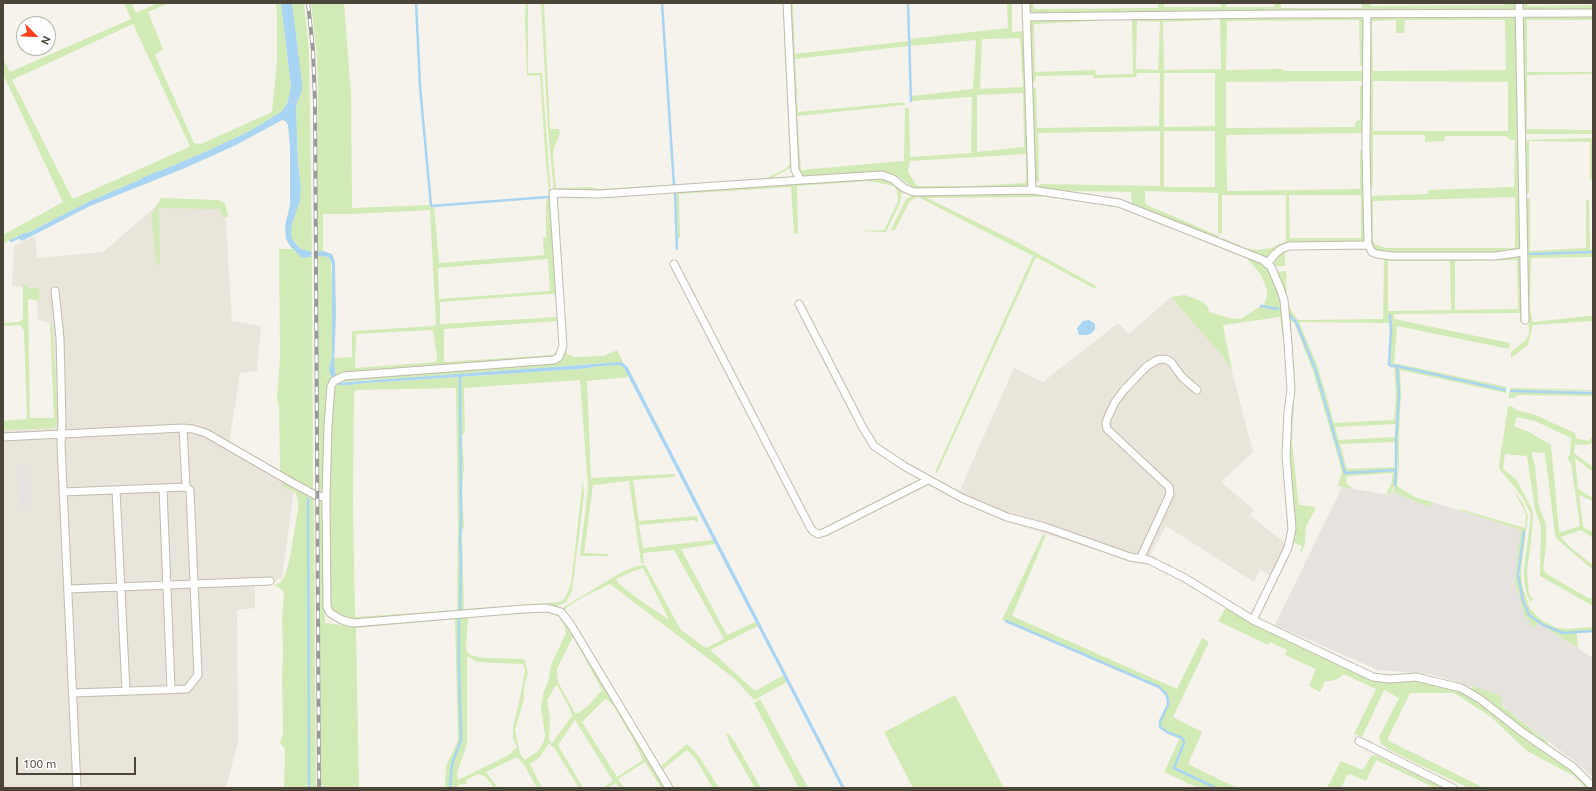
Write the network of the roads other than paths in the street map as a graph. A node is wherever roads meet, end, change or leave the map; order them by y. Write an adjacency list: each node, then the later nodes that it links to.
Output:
1 (787, 3): 8 (street)
2 (1026, 3): 7 (street)
3 (1519, 3): 4 (street)
4 (1520, 13): 5 (street); 6 (street); 11 (street)
5 (1593, 13)
6 (1367, 14): 7 (street); 10 (street)
7 (1026, 17): 9 (street)
8 (804, 180): 9 (street); 26 (street)
9 (1032, 190): 13 (street)
10 (1368, 245): 11 (street); 13 (street)
11 (1523, 252): 16 (street)
12 (674, 264): 21 (street)
13 (1267, 264): 33 (street)
14 (55, 291): 19 (street)
15 (799, 304): 21 (street)
16 (1525, 320)
17 (1197, 390): 27 (street)
18 (183, 428): 19 (street); 22 (street); 26 (street)
19 (61, 433): 20 (street); 25 (street)
20 (3, 437)
21 (928, 480): 27 (street)
22 (186, 487): 23 (street); 29 (street)
23 (163, 488): 24 (street); 30 (street)
24 (116, 490): 25 (street); 31 (street)
25 (63, 492): 32 (street)
26 (326, 497): 40 (street)
27 (1141, 557): 33 (street)
28 (270, 581): 29 (street)
29 (193, 584): 30 (street); 34 (street)
30 (166, 585): 31 (street); 34 (street)
31 (121, 587): 32 (street); 35 (street)
32 (68, 589): 36 (street)
33 (1253, 620): 38 (street)
34 (171, 689): 35 (street)
35 (126, 691): 36 (street)
36 (73, 693): 39 (street)
37 (1359, 741): 41 (street)
38 (1593, 787)
39 (77, 788)
40 (669, 788)
41 (1452, 788)

